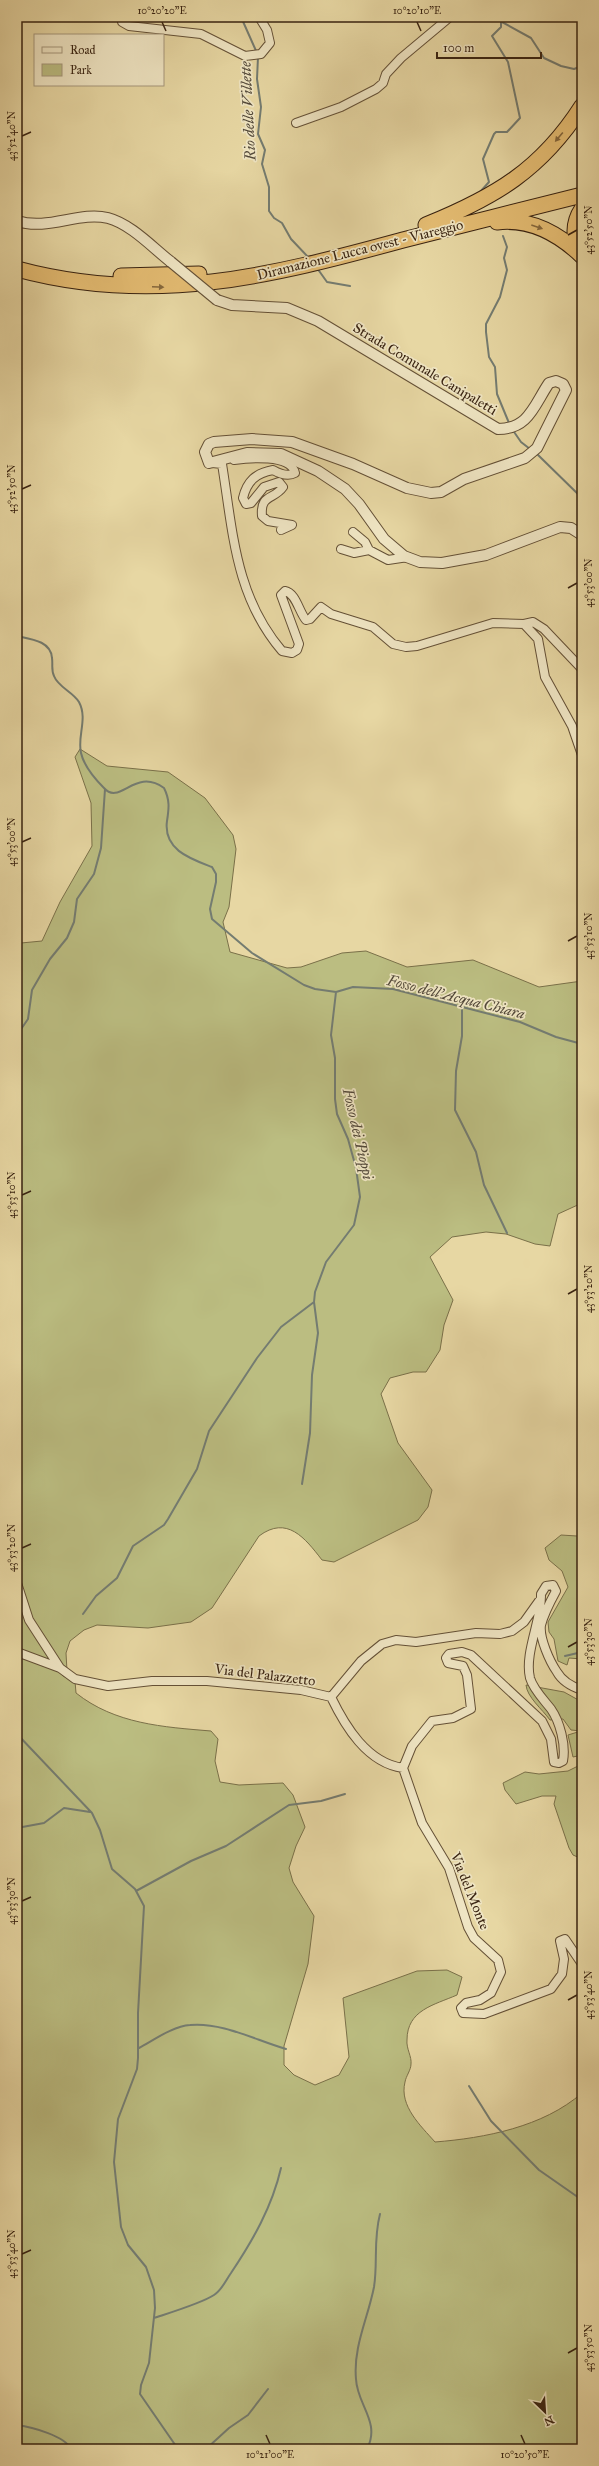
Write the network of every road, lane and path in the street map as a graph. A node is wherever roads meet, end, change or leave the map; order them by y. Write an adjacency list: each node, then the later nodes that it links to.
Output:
1 (121, 17): 2 (street)
2 (259, 17)
3 (450, 17): 5 (street)
4 (582, 106): 11 (highway, one-way to 11)
5 (296, 123)
6 (582, 185): 8 (highway, Diramazione Lucca ovest - Viareggio)
7 (582, 194): 8 (highway, Diramazione Lucca ovest - Viareggio)
8 (514, 207): 11 (highway, Diramazione Lucca ovest - Viareggio)
9 (582, 210): 12 (highway)
10 (17, 221): 16 (street, Strada Comunale Canipaletti, bridge)
11 (428, 230): 12 (highway, one-way to 12); 15 (highway, Diramazione Lucca ovest - Viareggio)
12 (581, 255)
13 (17, 261): 15 (highway, Diramazione Lucca ovest - Viareggio)
14 (17, 270): 15 (highway, Diramazione Lucca ovest - Viareggio)
15 (119, 281)
16 (217, 464): 17 (street); 22 (street); 23 (street)
17 (281, 530)
18 (353, 532): 21 (street)
19 (582, 535): 22 (street)
20 (341, 549): 21 (street)
21 (369, 550): 22 (street)
22 (408, 557)
23 (524, 624): 24 (street); 25 (street)
24 (582, 669)
25 (582, 755)
26 (17, 1583): 29 (street)
27 (541, 1599): 30 (street); 31 (street); 32 (street)
28 (17, 1652): 29 (street, Via del Palazzetto)
29 (60, 1668): 31 (street, Via del Palazzetto)
30 (582, 1690)
31 (331, 1697): 32 (street, Via del Palazzetto)
32 (403, 1768): 33 (street, Via del Monte)
33 (582, 1964)

